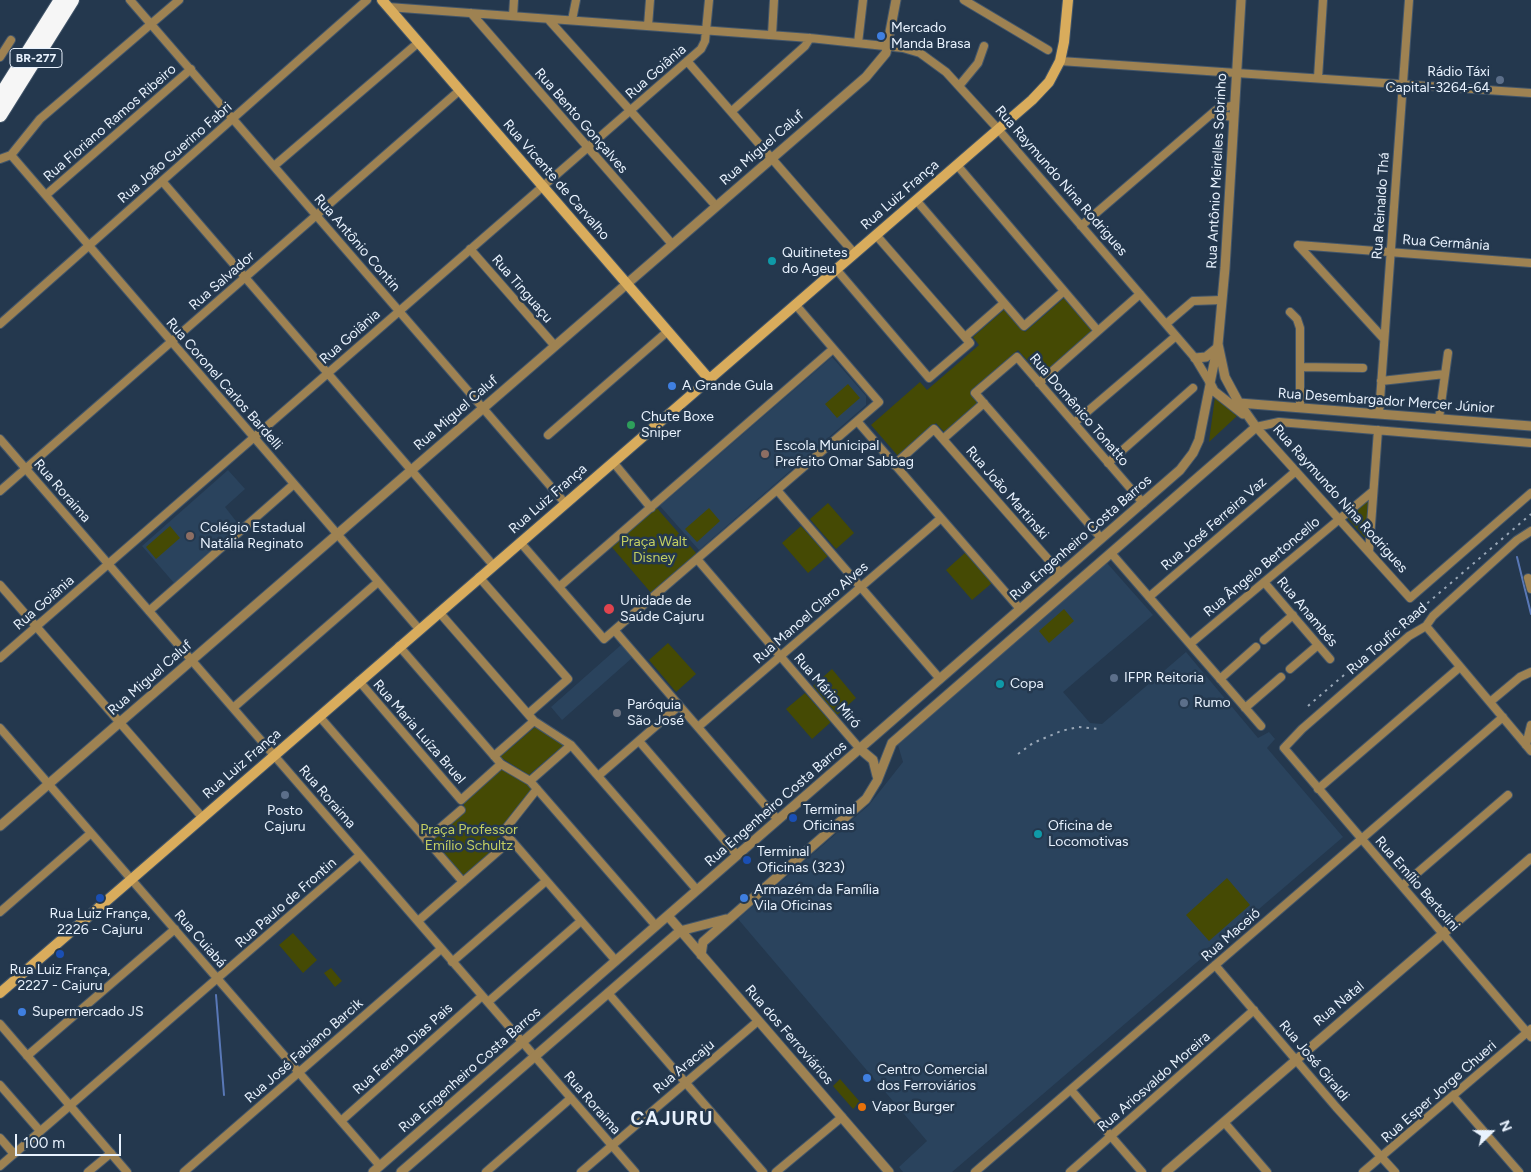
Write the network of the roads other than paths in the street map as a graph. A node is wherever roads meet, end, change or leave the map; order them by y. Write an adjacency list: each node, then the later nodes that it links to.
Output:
1 (61, 0): 44 (highway, BR-277)
2 (72, 0): 49 (highway, BR-277)
3 (130, 0): 23 (street, Rua Antônio Contin)
4 (179, 0): 23 (street)
5 (367, 0): 51 (street, Rua João Guerino Fabri)
6 (514, 0): 20 (street)
7 (576, 0): 22 (street)
8 (650, 0): 24 (street)
9 (709, 0): 25 (street, Rua Goiânia)
10 (774, 0): 26 (street)
11 (863, 0): 30 (street)
12 (896, 0): 31 (street, Rua Miguel Caluf)
13 (964, 0): 33 (street)
14 (1068, 0): 36 (main road, Rua Luiz França)
15 (1241, 0): 38 (street, Rua Antônio Meirelles Sobrinho)
16 (1323, 0): 39 (street)
17 (1409, 0): 40 (street, Rua Reinaldo Thá)
18 (385, 3): 19 (street, Rua Raymundo Nina Rodrigues); 29 (main road, Rua Vicente de Carvalho)
19 (471, 13): 20 (street, Rua Raymundo Nina Rodrigues); 53 (street, Rua Bento Gonçalves)
20 (513, 16): 21 (street, Rua Raymundo Nina Rodrigues)
21 (548, 18): 22 (street, Rua Raymundo Nina Rodrigues); 46 (street)
22 (572, 20): 24 (street, Rua Raymundo Nina Rodrigues)
23 (151, 24): 37 (street, Rua Antônio Contin); 54 (street)
24 (648, 26): 25 (street, Rua Raymundo Nina Rodrigues)
25 (706, 30): 26 (street, Rua Raymundo Nina Rodrigues); 35 (street, Rua Goiânia)
26 (772, 35): 27 (street, Rua Raymundo Nina Rodrigues)
27 (810, 38): 30 (street, Rua Raymundo Nina Rodrigues); 47 (street)
28 (11, 40): 34 (street)
29 (418, 42): 42 (main road, Rua Vicente de Carvalho); 58 (street)
30 (858, 43): 31 (street, Rua Raymundo Nina Rodrigues)
31 (888, 46): 41 (street, Rua Raymundo Nina Rodrigues); 55 (street, Rua Miguel Caluf)
32 (984, 46): 41 (street)
33 (1048, 50)
34 (0, 57)
35 (687, 61): 46 (street, Rua Goiânia); 47 (street)
36 (1060, 61): 38 (street); 52 (main road, Rua Luiz França)
37 (191, 70): 51 (street, Rua Antônio Contin); 61 (street, Rua Floriano Ramos Ribeiro)
38 (1236, 73): 39 (street); 45 (street, Rua Antônio Meirelles Sobrinho)
39 (1318, 78): 40 (street)
40 (1403, 84): 43 (street); 70 (street, Rua Reinaldo Thá)
41 (959, 86): 52 (street, Rua Raymundo Nina Rodrigues)
42 (460, 90): 60 (main road, Rua Vicente de Carvalho); 64 (street, Rua Salvador)
43 (1531, 92)
44 (0, 97)
45 (1234, 105): 48 (street); 50 (street, Rua Antônio Meirelles Sobrinho)
46 (631, 110): 53 (street, Rua Goiânia); 63 (street)
47 (732, 111): 55 (street)
48 (1212, 114): 50 (street); 65 (street)
49 (0, 116)
50 (1233, 117): 78 (street, Rua Antônio Meirelles Sobrinho)
51 (233, 118): 58 (street, Rua Antônio Contin); 59 (street, Rua João Guerino Fabri)
52 (998, 129): 57 (main road, Rua Luiz França); 65 (street, Rua Raymundo Nina Rodrigues)
53 (588, 147): 60 (street, Rua Goiânia); 67 (street, Rua Bento Gonçalves)
54 (11, 155): 56 (street); 61 (street, Rua Coronel Carlos Bardelli)
55 (772, 158): 63 (street, Rua Miguel Caluf); 71 (street)
56 (0, 159)
57 (957, 165): 62 (main road, Rua Luiz França); 76 (street)
58 (274, 166): 64 (street, Rua Antônio Contin)
59 (162, 181): 68 (street, Rua João Guerino Fabri); 74 (street)
60 (543, 186): 69 (street, Rua Goiânia); 75 (main road, Rua Vicente de Carvalho)
61 (46, 195): 68 (street, Rua Coronel Carlos Bardelli)
62 (916, 200): 66 (main road, Rua Luiz França); 79 (street)
63 (716, 206): 67 (street, Rua Miguel Caluf)
64 (317, 215): 74 (street, Rua Salvador); 81 (street, Rua Antônio Contin)
65 (1081, 226): 77 (street, Rua Raymundo Nina Rodrigues)
66 (876, 235): 71 (main road, Rua Luiz França); 89 (street)
67 (672, 244): 75 (street, Rua Miguel Caluf)
68 (89, 245): 83 (street, Rua João Guerino Fabri); 90 (street, Rua Coronel Carlos Bardelli)
69 (470, 249): 81 (street, Rua Goiânia); 91 (street, Rua Tinguaçu)
70 (1391, 252): 72 (street, Rua Germânia); 88 (street, Rua Reinaldo Thá); 88 (street, Rua Germânia)
71 (854, 253): 73 (main road, Rua Luiz França)
72 (1531, 262)
73 (836, 269): 80 (main road, Rua Luiz França); 89 (street)
74 (245, 278): 90 (street, Rua Salvador); 98 (street)
75 (627, 284): 85 (main road, Rua Vicente de Carvalho); 91 (street, Rua Miguel Caluf)
76 (1064, 291): 79 (street); 86 (street)
77 (1140, 294): 84 (street, Rua Raymundo Nina Rodrigues); 86 (street)
78 (1222, 300): 84 (street); 92 (street, Rua Antônio Meirelles Sobrinho)
79 (1004, 303): 89 (street)
80 (795, 304): 93 (street); 101 (main road, Rua Luiz França)
81 (399, 311): 98 (street, Rua Goiânia); 108 (street, Rua Antônio Contin)
82 (1290, 312): 96 (street)
83 (0, 324)
84 (1166, 324): 87 (street, Rua Raymundo Nina Rodrigues)
85 (668, 331): 101 (main road, Rua Vicente de Carvalho); 118 (street)
86 (1098, 331): 103 (street)
87 (1176, 336): 95 (street, Rua Raymundo Nina Rodrigues); 114 (street)
88 (1384, 339): 102 (street, Rua Reinaldo Thá)
89 (967, 340)
90 (172, 342): 119 (street, Rua Coronel Carlos Bardelli); 127 (street, Rua Salvador)
91 (555, 346): 108 (street, Rua Miguel Caluf)
92 (1218, 346): 95 (street); 100 (street, Rua Antônio Meirelles Sobrinho); 100 (street, Rua Antônio Meirelles Sobrinho)
93 (833, 348): 113 (street); 137 (street)
94 (1448, 353): 99 (street)
95 (1196, 358): 100 (street, Rua Raymundo Nina Rodrigues); 104 (street, Rua Raymundo Nina Rodrigues)
96 (1300, 367): 97 (street); 109 (street)
97 (1364, 368)
98 (328, 373): 119 (street, Rua Goiânia); 128 (street)
99 (1445, 374): 102 (street); 112 (street)
100 (1221, 376): 104 (street, Rua Antônio Meirelles Sobrinho); 104 (street); 107 (street, Rua Raymundo Nina Rodrigues)
101 (709, 379): 124 (main road, Rua Luiz França)
102 (1381, 381): 110 (street, Rua Reinaldo Thá)
103 (1039, 383): 106 (street, Rua Domênico Tonatto); 114 (street, Rua Domênico Tonatto)
104 (1212, 385): 111 (street, Rua Raymundo Nina Rodrigues); 123 (street, Rua Antônio Meirelles Sobrinho)
105 (1193, 388): 125 (street)
106 (984, 403): 121 (street); 142 (street)
107 (1239, 403): 109 (street, Rua Desembargador Mercer Júnior); 111 (street, Rua Raymundo Nina Rodrigues)
108 (483, 408): 128 (street, Rua Miguel Caluf); 135 (street, Rua Antônio Contin)
109 (1300, 408): 110 (street, Rua Desembargador Mercer Júnior)
110 (1379, 414): 112 (street, Rua Desembargador Mercer Júnior)
111 (1249, 418): 116 (street, Rua Raymundo Nina Rodrigues)
112 (1439, 418): 115 (street, Rua Desembargador Mercer Júnior)
113 (857, 422): 126 (street); 132 (street)
114 (1074, 423): 125 (street, Rua Domênico Tonatto)
115 (1531, 426)
116 (1256, 427): 117 (street, Rua Desembargador Mercer Júnior); 129 (street, Rua Raymundo Nina Rodrigues); 144 (street)
117 (1378, 430): 122 (street, Rua Desembargador Mercer Júnior); 133 (street)
118 (548, 435)
119 (254, 437): 130 (street, Rua Coronel Carlos Bardelli); 147 (street, Rua Goiânia)
120 (0, 439): 127 (street, Rua Roraima)
121 (944, 439): 126 (street, Rua João Martinski); 149 (street, Rua João Martinski)
122 (1531, 442)
123 (1193, 453): 136 (street, Rua Engenheiro Costa Barros)
124 (613, 462): 135 (main road, Rua Luiz França); 137 (street)
125 (1108, 462): 136 (street, Rua Domênico Tonatto)
126 (894, 464): 138 (street)
127 (26, 468): 131 (street, Rua Salvador); 147 (street, Rua Roraima)
128 (411, 470): 141 (street, Rua Miguel Caluf); 148 (street)
129 (1296, 471): 139 (street, Rua Raymundo Nina Rodrigues); 158 (street, Rua José Ferreira Vaz)
130 (294, 484): 141 (street, Rua Coronel Carlos Bardelli); 160 (street)
131 (0, 490)
132 (777, 490): 146 (street); 155 (street)
133 (1373, 491): 139 (street, Rua Ângelo Bertoncello); 145 (street)
134 (1531, 493): 145 (street, Rua Raymundo Nina Rodrigues)
135 (566, 503): 143 (main road, Rua Luiz França)
136 (1142, 503): 142 (street, Rua Engenheiro Costa Barros)
137 (651, 508): 156 (street)
138 (941, 518): 155 (street, Rua Manoel Claro Alves); 159 (street)
139 (1339, 519): 145 (street, Rua Raymundo Nina Rodrigues); 153 (street, Rua Ângelo Bertoncello)
140 (1531, 531): 164 (street, Rua Toufic Raad)
141 (337, 534): 152 (street, Rua Coronel Carlos Bardelli); 175 (street, Rua Miguel Caluf)
142 (1102, 538): 149 (street, Rua Engenheiro Costa Barros)
143 (520, 542): 148 (main road, Rua Luiz França); 156 (street)
144 (1111, 552): 158 (street); 208 (street)
145 (1369, 552)
146 (697, 559): 166 (street); 172 (street, Rua Mário Miró)
147 (108, 564): 160 (street, Rua Roraima); 163 (street, Rua Goiânia)
148 (493, 565): 150 (main road, Rua Luiz França)
149 (1061, 574): 159 (street, Rua Engenheiro Costa Barros)
150 (479, 577): 161 (main road, Rua Luiz França); 187 (street)
151 (1528, 578): 157 (street)
152 (378, 582): 165 (street, Rua Coronel Carlos Bardelli); 185 (street)
153 (1264, 582): 162 (street, Rua Anambés); 168 (street, Rua Ângelo Bertoncello)
154 (0, 585): 163 (street)
155 (860, 587): 172 (street, Rua Manoel Claro Alves); 180 (street)
156 (559, 588): 166 (street)
157 (1531, 589)
158 (1150, 597): 168 (street)
159 (1020, 609): 180 (street, Rua Engenheiro Costa Barros)
160 (149, 611): 175 (street, Rua Roraima)
161 (439, 612): 165 (main road, Rua Luiz França); 187 (street)
162 (1292, 615): 167 (street); 169 (street, Rua Anambés)
163 (36, 626): 173 (street, Rua Goiânia); 191 (street)
164 (1426, 626): 176 (street); 200 (street, Rua Toufic Raad)
165 (419, 629): 170 (main road, Rua Luiz França)
166 (615, 630): 184 (street)
167 (1264, 640)
168 (1190, 644): 181 (street)
169 (1318, 645): 174 (street, Rua Anambés); 177 (street)
170 (399, 646): 182 (main road, Rua Luiz França); 204 (street)
171 (1256, 647): 181 (street)
172 (780, 656): 194 (street, Rua Manoel Claro Alves); 202 (street, Rua Mário Miró)
173 (0, 658)
174 (1330, 659)
175 (192, 660): 185 (street, Rua Roraima); 191 (street, Rua Miguel Caluf)
176 (1460, 667): 183 (street); 211 (street)
177 (1290, 669)
178 (1531, 672): 183 (street)
179 (1281, 677): 186 (street)
180 (940, 679): 202 (street, Rua Engenheiro Costa Barros)
181 (1220, 679): 186 (street)
182 (359, 681): 188 (main road, Rua Luiz França); 205 (street, Rua Maria Luíza Bruel)
183 (1490, 702): 189 (street)
184 (680, 706): 194 (street); 198 (street)
185 (233, 708): 203 (street, Rua Roraima)
186 (1245, 708): 193 (street)
187 (528, 714): 190 (street)
188 (319, 716): 203 (main road, Rua Luiz França); 219 (street)
189 (1503, 717): 201 (street); 218 (street, Rua Maceió)
190 (534, 721): 199 (street); 204 (street)
191 (120, 722): 209 (street, Rua Miguel Caluf); 214 (street)
192 (1531, 725): 201 (street)
193 (1261, 726)
194 (698, 727): 215 (street)
195 (0, 728): 196 (street, Rua Cuiabá)
196 (7, 735): 197 (street); 209 (street, Rua Cuiabá)
197 (0, 741)
198 (639, 741): 206 (street); 222 (street)
199 (572, 745): 206 (street); 207 (street)
200 (1284, 748): 211 (street, Rua Emílio Bertolini)
201 (1528, 748)
202 (860, 749): 208 (street); 215 (street, Rua Engenheiro Costa Barros)
203 (274, 755): 214 (main road, Rua Luiz França); 221 (street, Rua Roraima)
204 (494, 756): 205 (street)
205 (501, 764): 207 (street)
206 (598, 776): 228 (street)
207 (530, 781): 210 (street)
208 (877, 781): 230 (street)
209 (49, 784): 216 (street, Rua Miguel Caluf); 217 (street, Rua Cuiabá)
210 (537, 789): 220 (street); 234 (street)
211 (1318, 789): 218 (street, Rua Emílio Bertolini)
212 (1508, 795): 227 (street)
213 (461, 810): 219 (street)
214 (202, 817): 224 (main road, Rua Luiz França)
215 (778, 820): 222 (street, Rua Engenheiro Costa Barros)
216 (0, 826)
217 (92, 833): 224 (street, Rua Cuiabá); 229 (street)
218 (1361, 839): 227 (street, Rua Emílio Bertolini); 242 (street, Rua Maceió)
219 (426, 840): 225 (street)
220 (511, 840): 225 (street); 226 (street)
221 (360, 855): 232 (street, Rua Roraima); 243 (street, Rua Paulo de Frontin)
222 (737, 856): 228 (street, Rua Engenheiro Costa Barros)
223 (1531, 858): 237 (street, Rua Natal)
224 (131, 879): 235 (street, Rua Cuiabá); 244 (main road, Rua Luiz França)
225 (463, 882): 232 (street)
226 (546, 882): 233 (street); 241 (street)
227 (1402, 886): 237 (street, Rua Emílio Bertolini)
228 (697, 890): 231 (street, Rua Engenheiro Costa Barros)
229 (0, 912)
230 (729, 918): 236 (street); 239 (street)
231 (670, 919): 234 (street, Rua Engenheiro Costa Barros); 236 (street, Rua dos Ferroviários)
232 (418, 921): 238 (street, Rua Roraima)
233 (580, 921): 240 (street); 246 (street, Rua Fernão Dias Pais)
234 (656, 926): 240 (street, Rua Engenheiro Costa Barros)
235 (175, 930): 243 (street, Rua Cuiabá); 252 (street)
236 (680, 931): 239 (street, Rua dos Ferroviários); 245 (street)
237 (1443, 934): 250 (street, Rua Emílio Bertolini); 254 (street, Rua Natal)
238 (442, 949): 241 (street, Rua Roraima); 255 (street, Rua José Fabiano Barcik)
239 (701, 955): 248 (street, Rua dos Ferroviários)
240 (616, 961): 251 (street, Rua Engenheiro Costa Barros)
241 (452, 962): 246 (street, Rua Roraima)
242 (1215, 965): 247 (street, Rua José Giraldi); 258 (street, Rua Maceió)
243 (217, 978): 255 (street, Rua Cuiabá); 261 (street, Rua Paulo de Frontin)
244 (0, 992)
245 (608, 993): 253 (street); 256 (street)
246 (485, 999): 251 (street, Rua Roraima); 263 (street, Rua Fernão Dias Pais)
247 (1254, 1010): 254 (street, Rua José Giraldi); 266 (street, Rua Ariosvaldo Moreira)
248 (758, 1021): 256 (street, Rua Aracaju); 262 (street, Rua dos Ferroviários)
249 (0, 1024): 252 (street)
250 (1530, 1032): 259 (street, Rua Esper Jorge Chueri)
251 (523, 1043): 253 (street, Rua Roraima); 273 (street, Rua Engenheiro Costa Barros)
252 (28, 1056): 261 (street)
253 (535, 1057): 260 (street, Rua Roraima); 277 (street)
254 (1296, 1059): 264 (street, Rua Natal); 271 (street, Rua José Giraldi)
255 (299, 1072): 263 (street, Rua Cuiabá); 276 (street, Rua José Fabiano Barcik)
256 (685, 1082): 268 (street, Rua Aracaju); 281 (street)
257 (0, 1085): 265 (street)
258 (1070, 1090): 266 (street); 284 (street, Rua Maceió)
259 (1453, 1096): 271 (street, Rua Esper Jorge Chueri); 291 (street)
260 (570, 1098): 268 (street, Rua Roraima); 278 (street)
261 (70, 1106): 265 (street, Rua Paulo de Frontin); 269 (street)
262 (842, 1117): 282 (street); 283 (street, Rua dos Ferroviários)
263 (341, 1121): 273 (street, Rua Cuiabá)
264 (1224, 1122): 287 (street, Rua Natal); 288 (street)
265 (40, 1131): 270 (street, Rua Paulo de Frontin)
266 (1111, 1136): 285 (street, Rua Ariosvaldo Moreira); 286 (street)
267 (0, 1138): 270 (street)
268 (612, 1145): 279 (street, Rua Aracaju); 280 (street, Rua Roraima)
269 (110, 1153): 274 (street); 275 (street)
270 (14, 1154): 272 (street, Rua Paulo de Frontin)
271 (1382, 1158): 289 (street, Rua Esper Jorge Chueri); 290 (street, Rua José Giraldi)
272 (0, 1166)
273 (377, 1169)
274 (88, 1172)
275 (127, 1172)
276 (184, 1172)
277 (401, 1172)
278 (486, 1172)
279 (581, 1172)
280 (635, 1172)
281 (763, 1172)
282 (776, 1172)
283 (889, 1172)
284 (975, 1172)
285 (1070, 1172)
286 (1142, 1172)
287 (1166, 1172)
288 (1267, 1172)
289 (1363, 1172)
290 (1395, 1172)
291 (1519, 1172)

